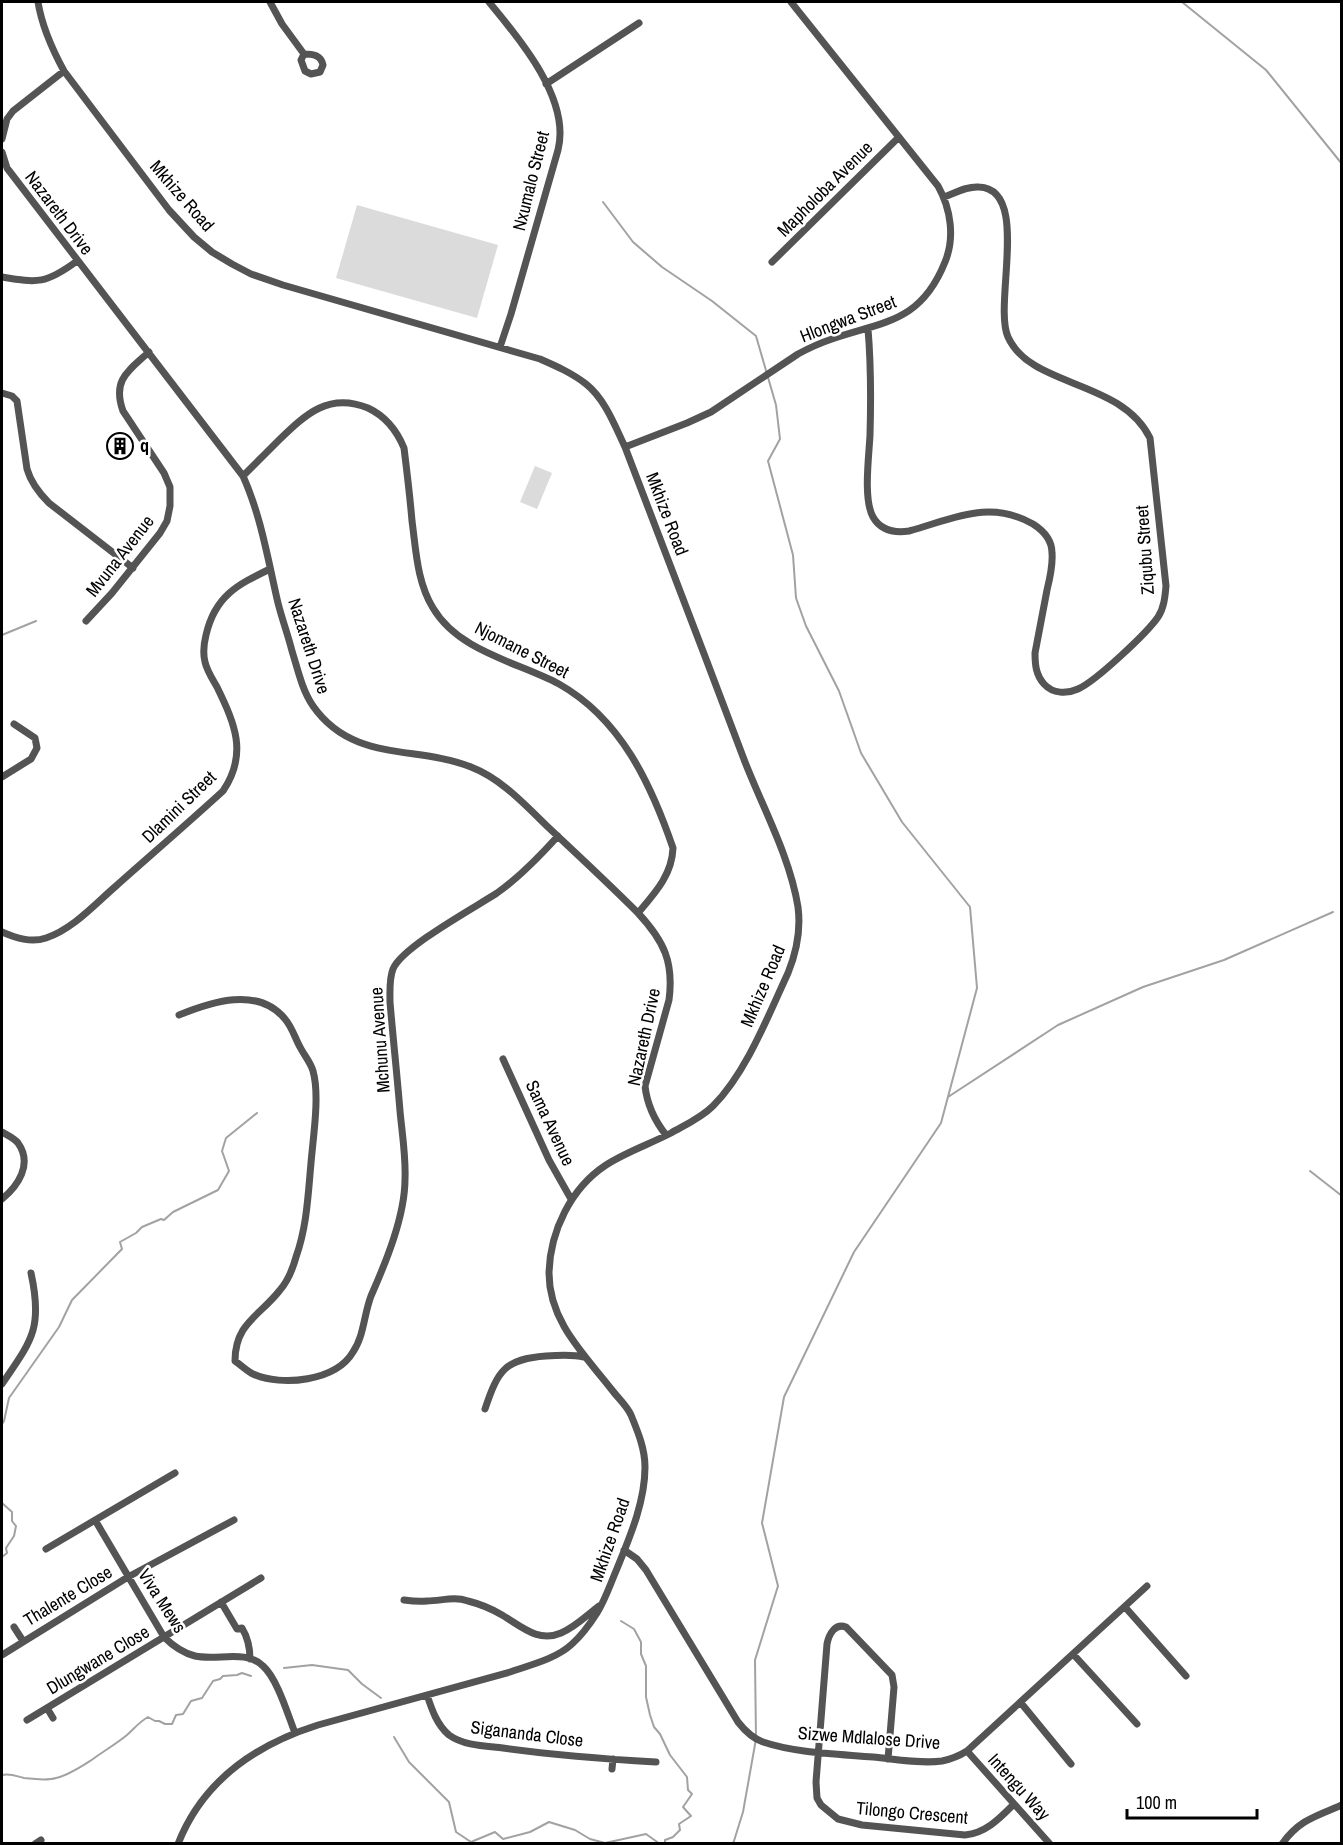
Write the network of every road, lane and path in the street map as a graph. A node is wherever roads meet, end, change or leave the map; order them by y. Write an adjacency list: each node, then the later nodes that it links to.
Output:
1 (38, 2): 7 (street, Mkhize Road)
2 (270, 2): 6 (street)
3 (489, 2): 8 (street, Nxumalo Street)
4 (791, 2): 9 (street, Hlongwa Street)
5 (639, 23): 8 (street)
6 (304, 54)
7 (64, 72): 10 (street); 17 (street, Mkhize Road)
8 (546, 84): 17 (street, Nxumalo Street)
9 (898, 137): 12 (street, Hlongwa Street); 14 (street, Mapholoba Avenue)
10 (2, 139)
11 (2, 152): 13 (street, Nazareth Drive)
12 (944, 197): 16 (street, Hlongwa Street); 16 (street, Ziqubu Street)
13 (77, 261): 15 (street); 18 (street, Nazareth Drive)
14 (772, 262)
15 (2, 277)
16 (868, 329): 20 (street, Hlongwa Street)
17 (500, 347): 20 (street, Mkhize Road)
18 (149, 352): 21 (street, Nazareth Drive); 22 (street, Mvuna Avenue)
19 (2, 393): 22 (street)
20 (625, 447): 33 (street, Mkhize Road)
21 (243, 476): 23 (street, Nazareth Drive); 28 (street, Njomane Street)
22 (133, 568): 24 (street, Mvuna Avenue)
23 (270, 569): 27 (street, Nazareth Drive); 29 (street, Dlamini Street)
24 (86, 621)
25 (14, 724): 26 (street)
26 (2, 777)
27 (558, 836): 28 (street, Nazareth Drive); 30 (street, Mchunu Avenue)
28 (638, 913): 33 (street, Nazareth Drive)
29 (2, 932)
30 (179, 1015)
31 (503, 1059): 35 (street, Sama Avenue)
32 (2, 1132): 34 (street)
33 (666, 1135): 35 (street, Mkhize Road)
34 (2, 1198)
35 (571, 1199): 37 (street, Mkhize Road)
36 (31, 1274): 38 (street)
37 (584, 1357): 39 (street); 44 (street, Mkhize Road)
38 (2, 1384)
39 (485, 1409)
40 (176, 1473): 41 (street)
41 (95, 1520): 43 (street); 45 (street, Viva Mews)
42 (234, 1520): 45 (street, Thalente Close)
43 (46, 1549)
44 (624, 1550): 50 (street, Mkhize Road); 67 (street, Sizwe Mdlalose Drive)
45 (128, 1577): 53 (street, Viva Mews); 54 (street, Thalente Close)
46 (261, 1578): 49 (street, Dlungwane Close)
47 (1147, 1586): 51 (street, Sizwe Mdlalose Drive)
48 (404, 1600): 50 (street)
49 (221, 1602): 53 (street, Dlungwane Close); 57 (street)
50 (602, 1604): 59 (street, Mkhize Road)
51 (1125, 1607): 55 (street, Sizwe Mdlalose Drive); 58 (street)
52 (14, 1627): 54 (street, Thalente Close)
53 (164, 1637): 57 (street, Viva Mews); 61 (street, Dlungwane Close)
54 (23, 1641): 56 (street, Thalente Close)
55 (1072, 1654): 60 (street, Sizwe Mdlalose Drive); 64 (street)
56 (2, 1655)
57 (250, 1659): 65 (street)
58 (1186, 1676)
59 (427, 1695): 65 (street, Mkhize Road); 68 (street, Sigananda Close)
60 (1021, 1703): 66 (street, Sizwe Mdlalose Drive); 71 (street)
61 (47, 1708): 62 (street, Dlungwane Close); 63 (street, Dlungwane Close)
62 (53, 1718)
63 (27, 1720)
64 (1137, 1725)
65 (295, 1733): 76 (street, Mkhize Road)
66 (968, 1751): 69 (street, Sizwe Mdlalose Drive); 73 (street, Intengu Way)
67 (818, 1752): 69 (street, Sizwe Mdlalose Drive); 69 (street, Tilongo Crescent); 73 (street, Tilongo Crescent)
68 (613, 1759): 70 (street, Sigananda Close); 72 (street)
69 (888, 1759)
70 (656, 1762)
71 (1071, 1764)
72 (612, 1768)
73 (1014, 1804): 75 (street, Intengu Way)
74 (1341, 1805): 77 (street)
75 (1050, 1843)
76 (178, 1844)
77 (1282, 1844)

